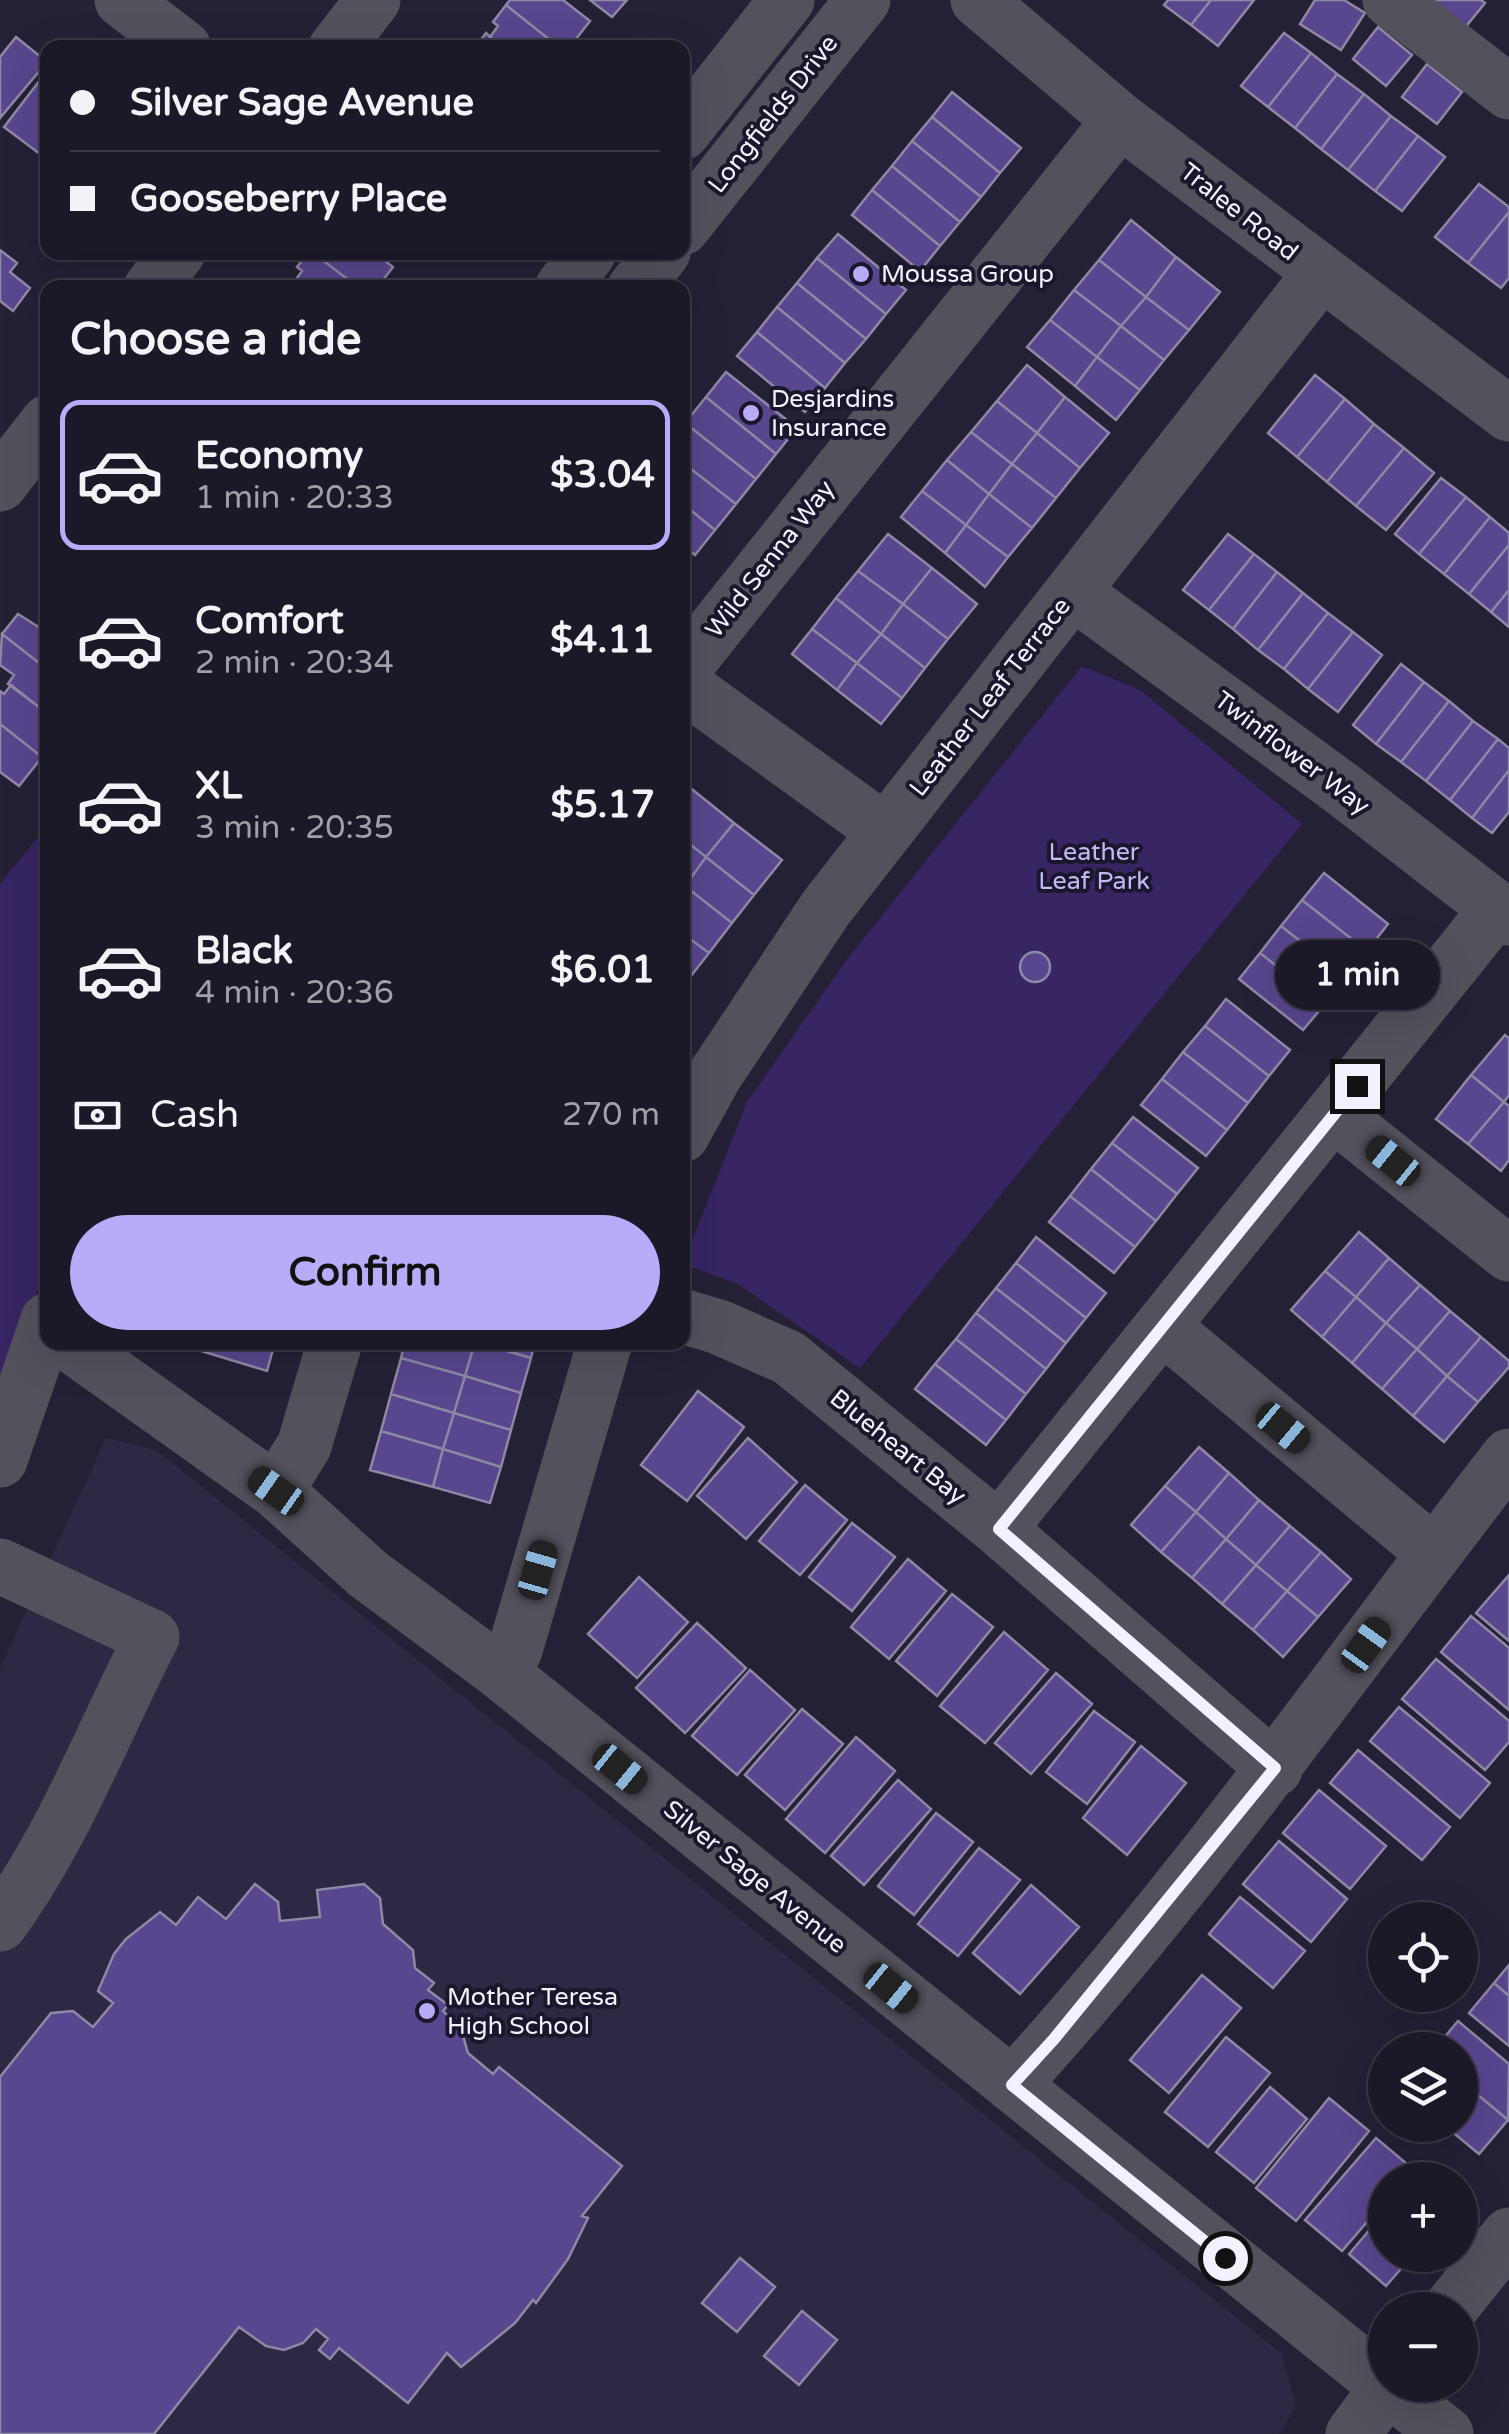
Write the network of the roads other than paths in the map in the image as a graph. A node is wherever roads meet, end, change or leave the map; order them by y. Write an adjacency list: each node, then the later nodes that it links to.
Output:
1 (122, 0): 7 (street)
2 (373, 0): 8 (street)
3 (787, 0): 11 (street)
4 (862, 0): 12 (street, Longfields Drive)
5 (978, 0): 10 (street, Tralee Road)
6 (1390, 0): 9 (street)
7 (174, 40)
8 (342, 40)
9 (1509, 92)
10 (1120, 120): 14 (street, Tralee Road); 20 (street, Wild Senna Way)
11 (690, 123)
12 (690, 218)
13 (657, 260): 15 (street)
14 (1320, 274): 16 (street, Tralee Road); 19 (street, Leather Leaf Terrace)
15 (641, 280)
16 (1509, 414)
17 (40, 432): 18 (street)
18 (0, 484)
19 (1073, 592): 22 (street, Leather Leaf Terrace); 23 (street, Twinflower Way)
20 (690, 660)
21 (690, 690): 22 (street)
22 (885, 832): 25 (street, Leather Leaf Terrace)
23 (1503, 914): 24 (street)
24 (1334, 1114): 26 (street); 28 (street)
25 (690, 1121)
26 (1509, 1254)
27 (690, 1318): 36 (street, Blueheart Bay)
28 (1162, 1327): 36 (street); 37 (street)
29 (44, 1350): 34 (street)
30 (81, 1350): 35 (street, Silver Sage Avenue)
31 (333, 1350): 35 (street)
32 (603, 1350): 39 (street)
33 (1509, 1456): 37 (street)
34 (0, 1460)
35 (276, 1491): 39 (street, Silver Sage Avenue)
36 (999, 1529): 40 (street, Blueheart Bay)
37 (1434, 1553): 40 (street)
38 (0, 1566): 41 (street)
39 (500, 1672): 42 (street, Silver Sage Avenue)
40 (1275, 1768): 42 (street)
41 (0, 1924)
42 (1012, 2085): 45 (street, Silver Sage Avenue)
43 (1509, 2235): 44 (street)
44 (1463, 2292)
45 (1368, 2370)
46 (1376, 2402): 48 (street)
47 (1407, 2402): 49 (street, Silver Sage Avenue)
48 (1353, 2434)
49 (1446, 2434)

